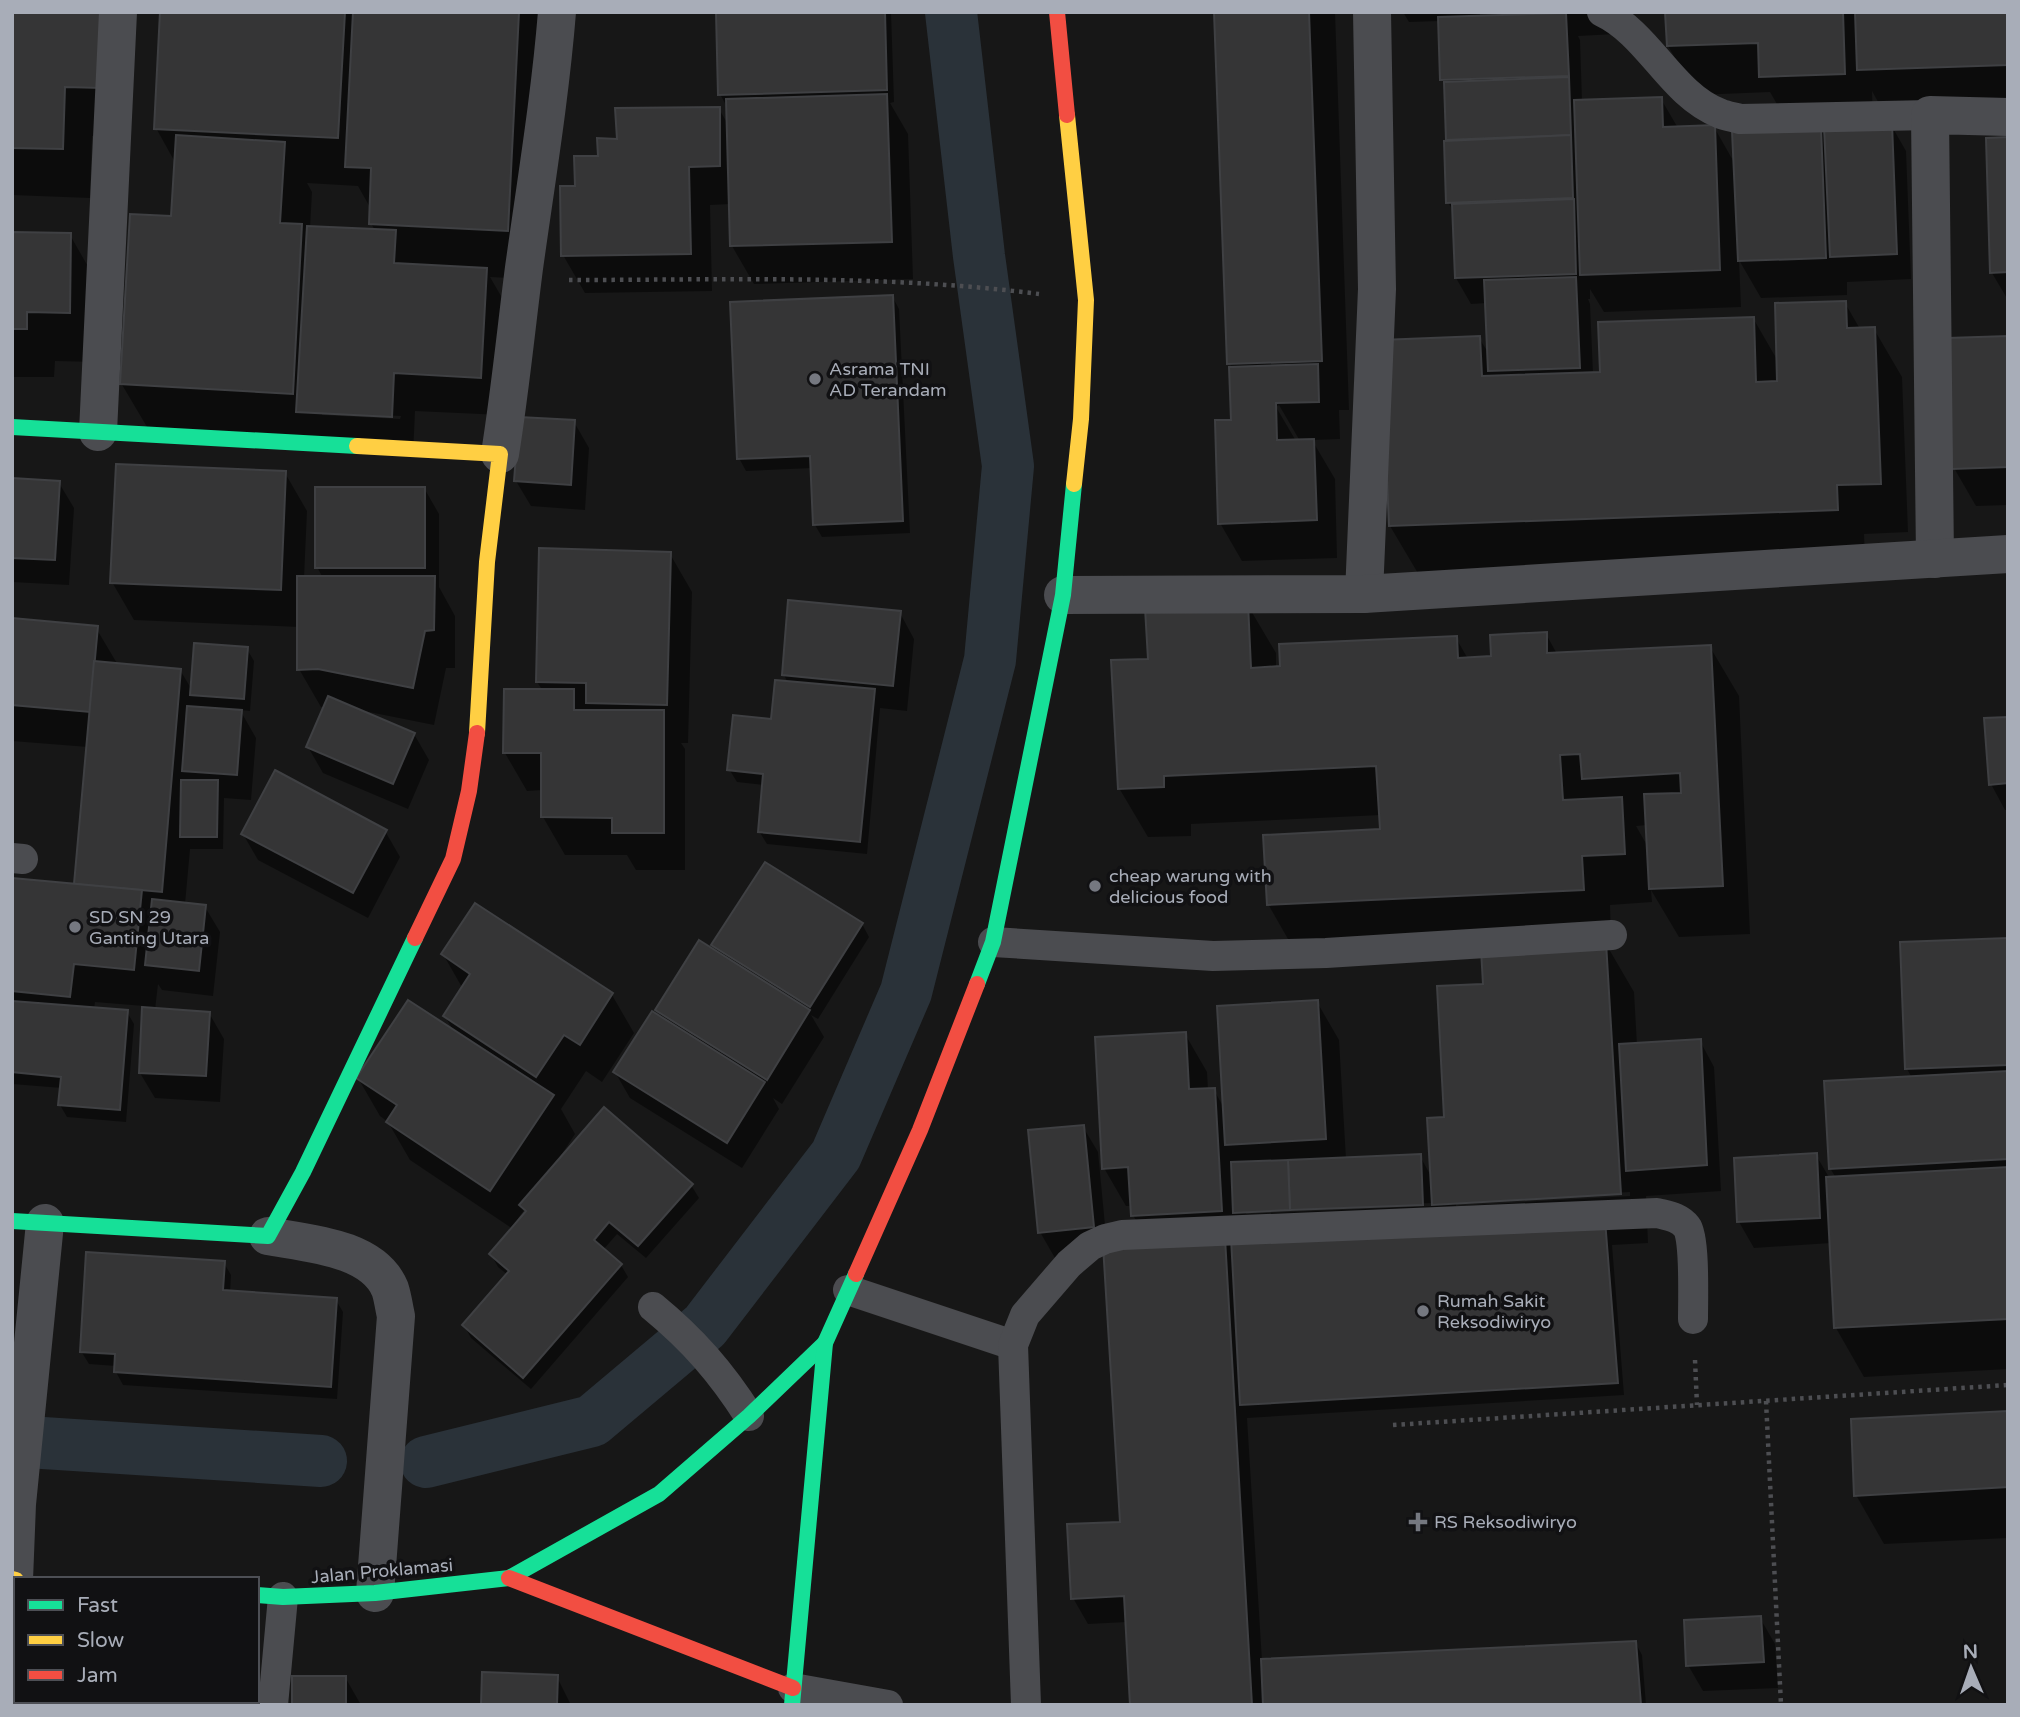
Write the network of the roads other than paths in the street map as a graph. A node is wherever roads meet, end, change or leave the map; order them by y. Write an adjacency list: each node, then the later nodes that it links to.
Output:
1 (118, 12): 9 (street)
2 (557, 12): 10 (street)
3 (1057, 12): 14 (main road)
4 (1373, 12): 13 (street)
5 (1602, 12): 6 (lane)
6 (1930, 115): 7 (street); 12 (street)
7 (2008, 117)
8 (12, 427): 9 (main road)
9 (97, 432): 10 (main road)
10 (500, 454): 18 (main road)
11 (2008, 554): 12 (street)
12 (1935, 559): 13 (street)
13 (1364, 594): 14 (street)
14 (1063, 595): 16 (main road)
15 (1612, 935): 16 (lane)
16 (993, 942): 19 (main road)
17 (29, 1222): 18 (main road); 25 (street)
18 (268, 1236): 27 (street)
19 (848, 1290): 22 (main road); 23 (lane)
20 (653, 1307): 24 (lane)
21 (1693, 1319): 23 (lane)
22 (825, 1343): 24 (main road); 29 (main road)
23 (1013, 1345): 32 (lane)
24 (749, 1416): 26 (main road)
25 (14, 1577)
26 (509, 1578): 27 (main road, Jalan Proklamasi); 29 (main road)
27 (375, 1593): 28 (main road, Jalan Proklamasi)
28 (270, 1596): 30 (lane)
29 (792, 1696): 31 (lane)
30 (273, 1705)
31 (888, 1705)
32 (1026, 1705)

